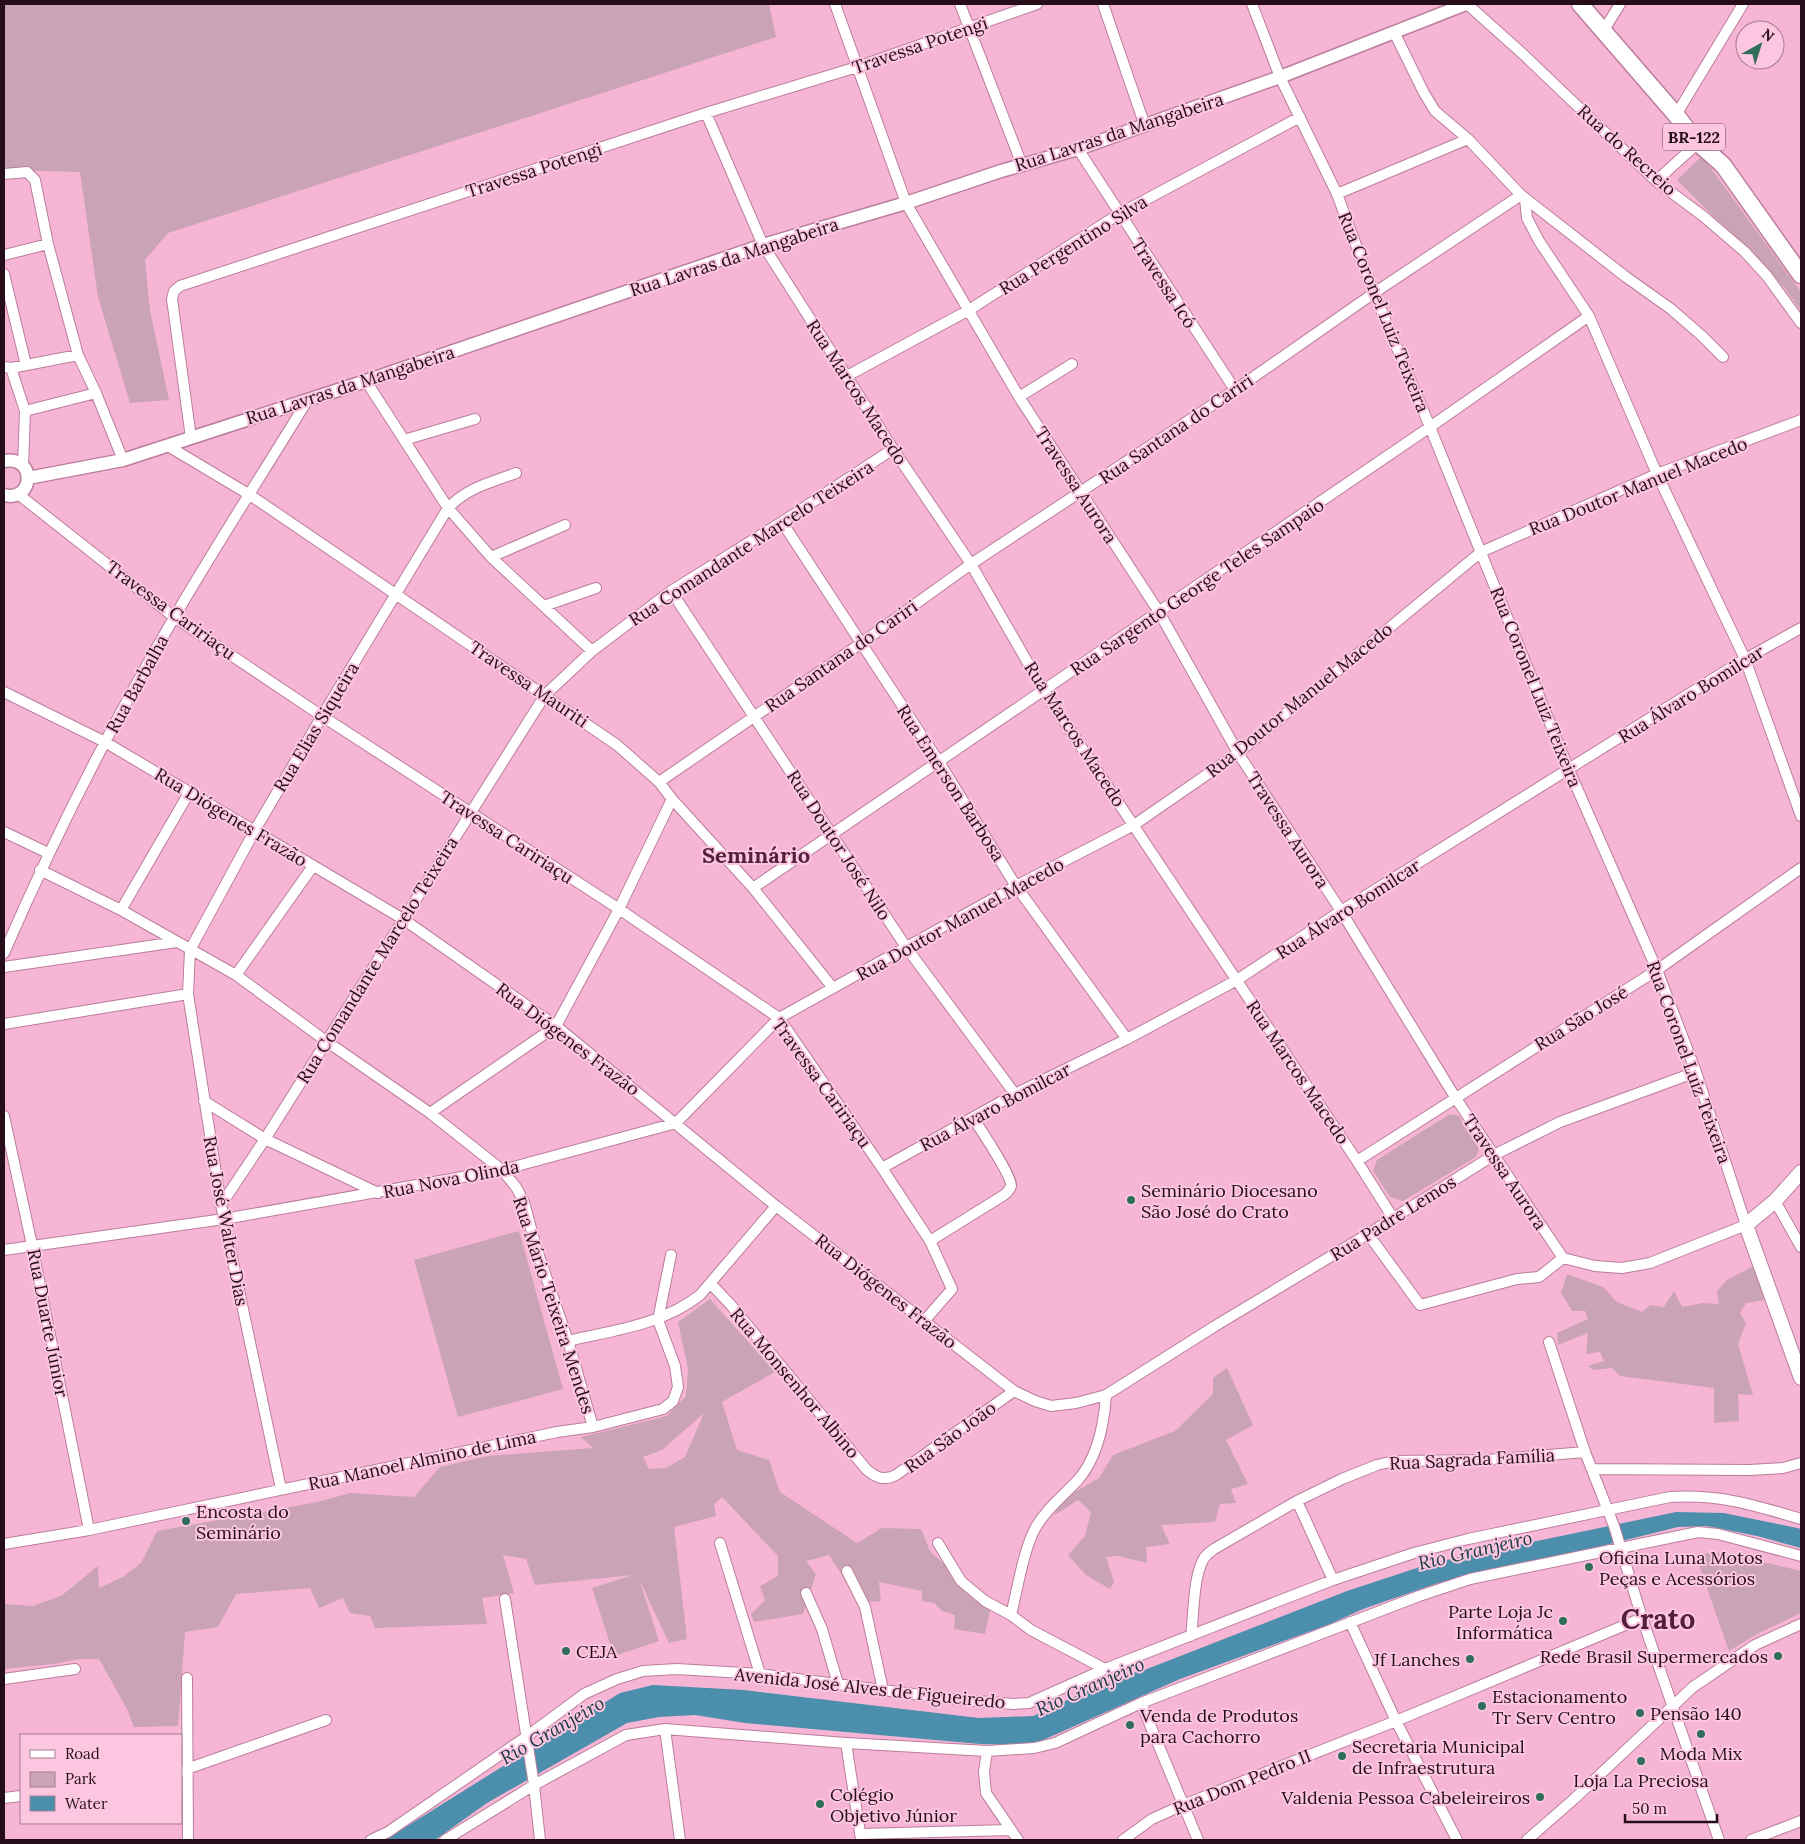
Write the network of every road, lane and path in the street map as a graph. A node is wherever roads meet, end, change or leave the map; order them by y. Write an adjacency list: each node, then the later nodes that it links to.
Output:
1 (835, 4): 13 (street, Travessa Aurora)
2 (960, 4): 10 (street)
3 (1037, 4): 10 (street, Travessa Potengi)
4 (1103, 4): 18 (street)
5 (1252, 4): 14 (street, Rua Coronel Luiz Teixeira)
6 (1466, 4): 12 (street, Rua Lavras da Mangabeira); 24 (street, Rua do Recreio)
7 (1580, 4): 11 (highway, BR-122)
8 (1620, 4): 11 (street)
9 (1743, 4): 16 (street)
10 (970, 29): 13 (street, Travessa Potengi); 22 (street)
11 (1604, 30): 16 (highway, BR-122)
12 (1394, 32): 14 (street, Rua Lavras da Mangabeira); 19 (street)
13 (857, 67): 15 (street, Travessa Potengi); 27 (street, Travessa Aurora)
14 (1280, 77): 17 (street, Rua Coronel Luiz Teixeira); 18 (street, Rua Lavras da Mangabeira)
15 (706, 113): 30 (street, Rua Marcos Macedo); 53 (street, Travessa Potengi)
16 (1676, 115): 20 (highway, BR-122)
17 (1300, 116): 25 (street, Rua Coronel Luiz Teixeira); 28 (street, Rua Pergentino Silva)
18 (1146, 126): 21 (street, Rua Lavras da Mangabeira)
19 (1468, 139): 25 (street); 26 (street)
20 (1698, 143): 24 (street); 33 (highway, BR-122)
21 (1078, 150): 22 (street, Rua Lavras da Mangabeira); 28 (street, Travessa Icó)
22 (1022, 165): 27 (street, Rua Lavras da Mangabeira)
23 (4, 174): 29 (street)
24 (1656, 181): 37 (street, Rua do Recreio)
25 (1337, 194): 34 (street, Rua Coronel Luiz Teixeira)
26 (1523, 197): 34 (street, Rua Santana do Cariri); 36 (street); 39 (street)
27 (906, 203): 30 (street, Rua Lavras da Mangabeira); 35 (street, Travessa Aurora)
28 (1119, 214): 35 (street, Rua Pergentino Silva); 45 (street, Travessa Icó)
29 (48, 244): 31 (street); 38 (street)
30 (763, 245): 43 (street, Rua Marcos Macedo); 44 (street, Rua Lavras da Mangabeira)
31 (4, 255)
32 (4, 274): 41 (street)
33 (1801, 275)
34 (1374, 293): 45 (street, Rua Santana do Cariri); 52 (street, Rua Coronel Luiz Teixeira)
35 (969, 310): 43 (street, Rua Pergentino Silva); 47 (street, Travessa Aurora)
36 (1589, 316): 52 (street, Rua Sargento George Teles Sampaio); 61 (street)
37 (1801, 323)
38 (78, 355): 41 (street); 46 (street)
39 (1723, 357)
40 (1072, 364): 47 (street)
41 (26, 365): 42 (street)
42 (7, 367): 49 (street)
43 (847, 376): 56 (street, Rua Marcos Macedo)
44 (366, 381): 48 (street, Rua Lavras da Mangabeira); 54 (street)
45 (1235, 390): 62 (street, Rua Santana do Cariri)
46 (96, 393): 49 (street); 58 (street)
47 (1019, 397): 62 (street, Travessa Aurora)
48 (307, 401): 53 (street, Rua Lavras da Mangabeira); 65 (street, Rua Barbalha)
49 (25, 411): 59 (street)
50 (475, 419): 54 (street)
51 (1801, 420): 61 (street, Rua Doutor Manuel Macedo)
52 (1430, 427): 69 (street, Rua Coronel Luiz Teixeira); 76 (street, Rua Sargento George Teles Sampaio)
53 (191, 438): 55 (street, Rua Lavras da Mangabeira)
54 (404, 440): 66 (street)
55 (168, 446): 58 (street, Rua Lavras da Mangabeira); 65 (street, Travessa Mauriti)
56 (893, 449): 67 (street, Rua Comandante Marcelo Teixeira); 71 (street, Rua Marcos Macedo)
57 (4, 460): 59 (street, Rua Lavras da Mangabeira)
58 (123, 460): 59 (street, Rua Lavras da Mangabeira)
59 (26, 472): 63 (street)
60 (516, 473): 66 (street, Rua Elias Siqueira)
61 (1657, 474): 69 (street, Rua Doutor Manuel Macedo); 81 (street)
62 (1080, 492): 71 (street, Rua Santana do Cariri); 76 (street, Travessa Aurora)
63 (18, 494): 64 (street); 77 (street, Travessa Caririaçu)
64 (4, 495)
65 (250, 495): 74 (street, Travessa Mauriti); 77 (street, Rua Barbalha)
66 (448, 508): 70 (street); 74 (street, Rua Elias Siqueira)
67 (782, 522): 73 (street, Rua Comandante Marcelo Teixeira); 79 (street, Rua Emerson Barbosa)
68 (565, 525): 70 (street)
69 (1480, 552): 88 (street, Rua Doutor Manuel Macedo); 90 (street, Rua Coronel Luiz Teixeira)
70 (491, 557): 75 (street)
71 (971, 564): 79 (street, Rua Santana do Cariri); 82 (street, Rua Marcos Macedo)
72 (596, 588): 75 (street)
73 (671, 591): 80 (street, Rua Comandante Marcelo Teixeira); 86 (street, Rua Doutor José Nilo)
74 (396, 594): 84 (street, Travessa Mauriti); 85 (street, Rua Elias Siqueira)
75 (544, 606): 80 (street)
76 (1159, 612): 82 (street, Rua Sargento George Teles Sampaio); 88 (street, Travessa Aurora)
77 (174, 616): 85 (street, Travessa Caririaçu); 87 (street, Rua Barbalha)
78 (1801, 628): 81 (street, Rua Álvaro Bomilcar)
79 (860, 644): 86 (street, Rua Santana do Cariri); 89 (street, Rua Emerson Barbosa)
80 (592, 651): 84 (street, Rua Comandante Marcelo Teixeira)
81 (1746, 659): 90 (street, Rua Álvaro Bomilcar); 95 (street)
82 (1044, 691): 89 (street, Rua Sargento George Teles Sampaio); 96 (street, Rua Marcos Macedo)
83 (4, 692): 87 (street, Rua Diógenes Frazão)
84 (546, 695): 91 (street, Travessa Mauriti); 94 (street, Rua Comandante Marcelo Teixeira)
85 (322, 716): 94 (street, Travessa Caririaçu); 97 (street, Rua Elias Siqueira)
86 (754, 716): 91 (street, Rua Santana do Cariri); 99 (street, Rua Doutor José Nilo)
87 (105, 742): 92 (street, Rua Diógenes Frazão); 100 (street, Rua Barbalha)
88 (1238, 753): 96 (street, Rua Doutor Manuel Macedo); 108 (street, Travessa Aurora)
89 (939, 762): 99 (street, Rua Sargento George Teles Sampaio); 104 (street, Rua Emerson Barbosa)
90 (1569, 770): 108 (street, Rua Álvaro Bomilcar); 115 (street, Rua Coronel Luiz Teixeira)
91 (659, 782): 93 (street, Travessa Mauriti)
92 (190, 791): 97 (street, Rua Diógenes Frazão); 107 (street)
93 (672, 799): 105 (street, Travessa Mauriti); 106 (street)
94 (469, 813): 106 (street, Travessa Caririaçu); 109 (street, Rua Comandante Marcelo Teixeira)
95 (1801, 816)
96 (1134, 825): 104 (street, Rua Doutor Manuel Macedo); 117 (street, Rua Marcos Macedo)
97 (255, 830): 101 (street, Rua Diógenes Frazão); 112 (street, Rua Elias Siqueira)
98 (4, 832): 100 (street)
99 (833, 835): 105 (street, Rua Sargento George Teles Sampaio); 111 (street, Rua Doutor José Nilo)
100 (48, 853): 103 (street, Rua Barbalha)
101 (313, 866): 109 (street, Rua Diógenes Frazão); 116 (street)
102 (1801, 868): 115 (street, Rua São José)
103 (40, 870): 107 (street, Rua Mário Teixeira Mendes); 113 (street, Rua Barbalha)
104 (1016, 886): 111 (street, Rua Doutor Manuel Macedo); 123 (street, Rua Emerson Barbosa)
105 (752, 888): 118 (street, Travessa Mauriti)
106 (619, 909): 120 (street, Travessa Caririaçu); 122 (street)
107 (121, 910): 110 (street, Rua Mário Teixeira Mendes)
108 (1341, 911): 117 (street, Rua Álvaro Bomilcar); 127 (street, Travessa Aurora)
109 (402, 919): 122 (street, Rua Diógenes Frazão); 124 (street, Rua Comandante Marcelo Teixeira)
110 (177, 942): 112 (street, Rua Mário Teixeira Mendes); 114 (street)
111 (906, 947): 118 (street, Rua Doutor Manuel Macedo); 126 (street, Rua Doutor José Nilo)
112 (190, 950): 116 (street, Rua Mário Teixeira Mendes); 119 (street, Rua José Walter Dias)
113 (4, 953)
114 (4, 967)
115 (1657, 970): 125 (street, Rua Coronel Luiz Teixeira); 127 (street, Rua São José)
116 (236, 976): 124 (street, Rua Mário Teixeira Mendes)
117 (1237, 980): 123 (street, Rua Álvaro Bomilcar); 135 (street, Rua Marcos Macedo)
118 (833, 988): 120 (street, Rua Doutor Manuel Macedo)
119 (188, 994): 121 (street); 128 (street, Rua José Walter Dias)
120 (779, 1018): 132 (street, Rua Doutor Manuel Macedo); 136 (street, Travessa Caririaçu)
121 (4, 1024)
122 (556, 1026): 129 (street); 132 (street, Rua Diógenes Frazão)
123 (1127, 1039): 126 (street, Rua Álvaro Bomilcar)
124 (326, 1041): 129 (street, Rua Mário Teixeira Mendes); 133 (street, Rua Comandante Marcelo Teixeira)
125 (1696, 1072): 134 (street, Rua Padre Lemos); 145 (street, Rua Coronel Luiz Teixeira)
126 (1015, 1094): 131 (street, Rua Álvaro Bomilcar)
127 (1456, 1097): 134 (street, Travessa Aurora); 135 (street, Rua São José)
128 (204, 1101): 133 (street); 141 (street, Rua José Walter Dias)
129 (430, 1113): 137 (street, Rua Mário Teixeira Mendes)
130 (4, 1116): 148 (street, Rua Duarte Júnior)
131 (973, 1118): 136 (street, Rua Álvaro Bomilcar); 147 (street)
132 (676, 1123): 137 (street, Rua Nova Olinda); 142 (street, Rua Diógenes Frazão)
133 (264, 1139): 139 (street); 141 (street, Rua Comandante Marcelo Teixeira)
134 (1494, 1155): 143 (street, Rua Padre Lemos); 152 (street, Travessa Aurora)
135 (1357, 1161): 143 (street, Rua Marcos Macedo)
136 (882, 1168): 147 (street, Travessa Caririaçu)
137 (502, 1170): 139 (street, Rua Nova Olinda); 156 (street, Rua Mário Teixeira Mendes)
138 (1801, 1172): 140 (main road)
139 (378, 1193): 144 (street, Rua Nova Olinda)
140 (1775, 1201): 145 (main road); 149 (street)
141 (221, 1205): 144 (street, Rua José Walter Dias)
142 (776, 1206): 153 (street); 155 (street, Rua Diógenes Frazão)
143 (1392, 1218): 146 (street, Rua Padre Lemos)
144 (224, 1219): 148 (street, Rua Nova Olinda); 166 (street, Rua José Walter Dias)
145 (1746, 1225): 152 (street); 158 (main road, Rua Coronel Luiz Teixeira)
146 (1368, 1234): 152 (street); 160 (street, Rua Padre Lemos)
147 (930, 1241): 155 (street, Travessa Caririaçu)
148 (32, 1245): 150 (street, Rua Nova Olinda); 170 (street, Rua Duarte Júnior)
149 (1801, 1247)
150 (4, 1250)
151 (671, 1255): 154 (street)
152 (1563, 1258)
153 (710, 1283): 154 (street); 165 (street, Rua Monsenhor Albino)
154 (658, 1320): 156 (street); 161 (street, Rua Manoel Almino de Lima)
155 (924, 1320): 159 (street, Rua Diógenes Frazão)
156 (568, 1341): 161 (street, Rua Mário Teixeira Mendes)
157 (1549, 1342): 162 (street)
158 (1801, 1378)
159 (1014, 1391): 160 (street, Rua Diógenes Frazão); 165 (street, Rua São João)
160 (1106, 1395): 180 (street)
161 (593, 1427): 166 (street, Rua Manoel Almino de Lima)
162 (1585, 1452): 164 (street); 167 (street, Rua Sagrada Família)
163 (1801, 1463): 164 (street)
164 (1592, 1469): 168 (street)
165 (883, 1479)
166 (281, 1489): 170 (street, Rua Manoel Almino de Lima)
167 (1297, 1501): 177 (street); 184 (street, Rua Sagrada Família)
168 (1608, 1511): 169 (street, Avenida José Alves de Figueiredo); 174 (street); 177 (street, Avenida José Alves de Figueiredo)
169 (1801, 1519)
170 (89, 1530): 172 (street, Rua Manoel Almino de Lima)
171 (720, 1543): 187 (street)
172 (4, 1544)
173 (938, 1544): 180 (street)
174 (1621, 1548): 175 (street); 181 (street); 182 (street)
175 (1801, 1556)
176 (847, 1571): 191 (street)
177 (1333, 1580): 184 (street, Avenida José Alves de Figueiredo)
178 (806, 1594): 190 (street)
179 (506, 1599): 197 (street)
180 (1011, 1616): 186 (street)
181 (1642, 1618): 193 (street); 195 (street, Rua Dom Pedro II)
182 (1350, 1622): 192 (street); 195 (street)
183 (1801, 1624): 193 (street)
184 (1192, 1636): 186 (street, Avenida José Alves de Figueiredo)
185 (75, 1669): 189 (street)
186 (1105, 1669): 191 (street, Avenida José Alves de Figueiredo)
187 (760, 1674): 190 (street, Avenida José Alves de Figueiredo); 197 (street, Avenida José Alves de Figueiredo)
188 (187, 1678): 200 (street)
189 (4, 1679)
190 (838, 1684): 191 (street, Avenida José Alves de Figueiredo)
191 (883, 1690)
192 (1141, 1703): 199 (street); 204 (street)
193 (1674, 1706): 217 (street); 218 (street)
194 (326, 1720): 200 (street)
195 (1396, 1721): 204 (street, Rua Dom Pedro II); 216 (street)
196 (665, 1730): 198 (street); 201 (street); 212 (street)
197 (526, 1737): 201 (street); 209 (street, Avenida José Alves de Figueiredo)
198 (846, 1743): 199 (street); 207 (street)
199 (987, 1751): 206 (street)
200 (184, 1771): 208 (street)
201 (534, 1785): 210 (street); 211 (street)
202 (20, 1796): 203 (street)
203 (4, 1798)
204 (1183, 1804): 214 (street, Rua Dom Pedro II); 215 (street)
205 (1801, 1820): 219 (street)
206 (1010, 1830): 207 (street); 213 (street)
207 (860, 1837)
208 (188, 1840)
209 (371, 1840)
210 (445, 1840)
211 (540, 1840)
212 (680, 1840)
213 (1018, 1840)
214 (1123, 1840)
215 (1198, 1840)
216 (1457, 1840)
217 (1527, 1840)
218 (1720, 1840)
219 (1751, 1840)

